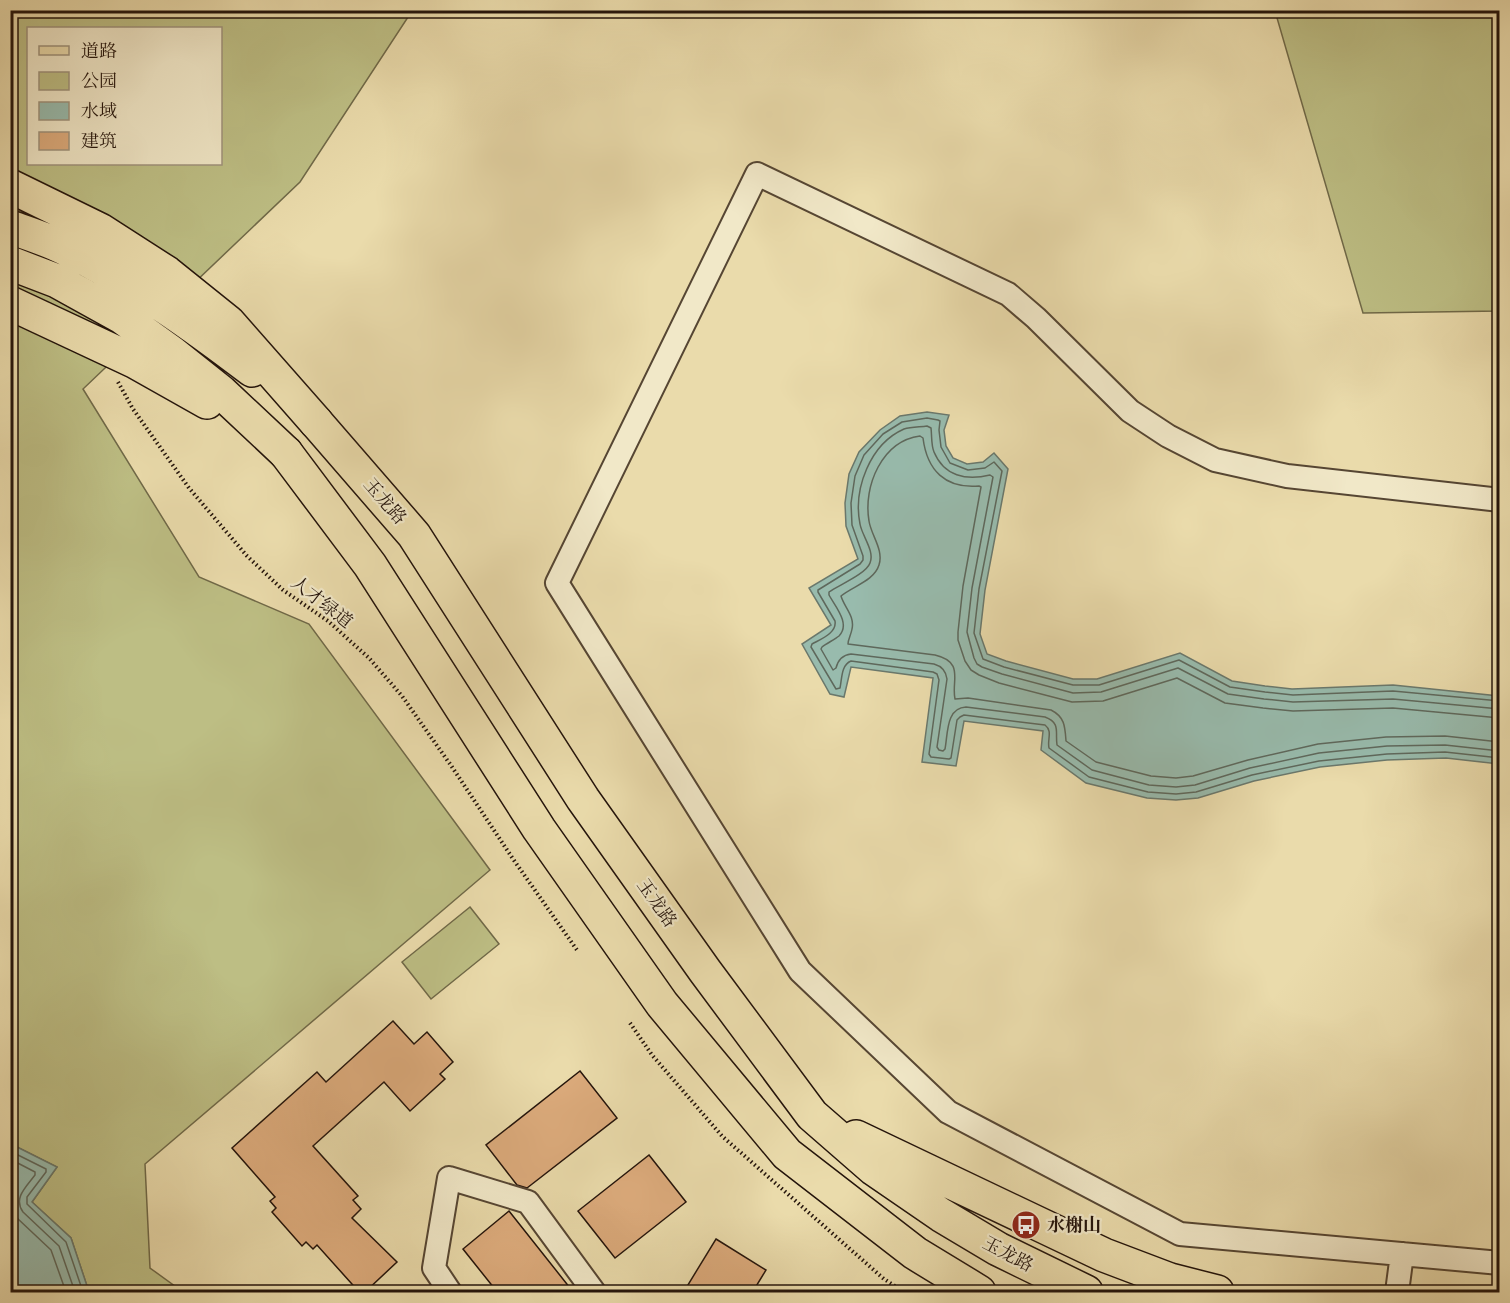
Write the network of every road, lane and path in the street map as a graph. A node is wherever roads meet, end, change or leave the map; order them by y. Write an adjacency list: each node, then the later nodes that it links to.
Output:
1 (10, 186): 6 (main road)
2 (10, 226): 6 (main road)
3 (10, 263): 7 (main road)
4 (10, 303): 7 (main road)
5 (117, 380): 9 (path, 人才绿道)
6 (316, 422): 10 (main road, 玉龙路)
7 (286, 453): 11 (main road)
8 (1500, 500): 12 (street)
9 (578, 950)
10 (812, 1115): 18 (main road, 玉龙路); 19 (main road)
11 (915, 1253): 16 (main road); 17 (main road)
12 (1402, 1254): 13 (street); 20 (street)
13 (1500, 1263)
14 (450, 1293): 15 (street)
15 (594, 1293)
16 (947, 1293)
17 (979, 1293)
18 (1086, 1293)
19 (1217, 1293)
20 (1397, 1293)

